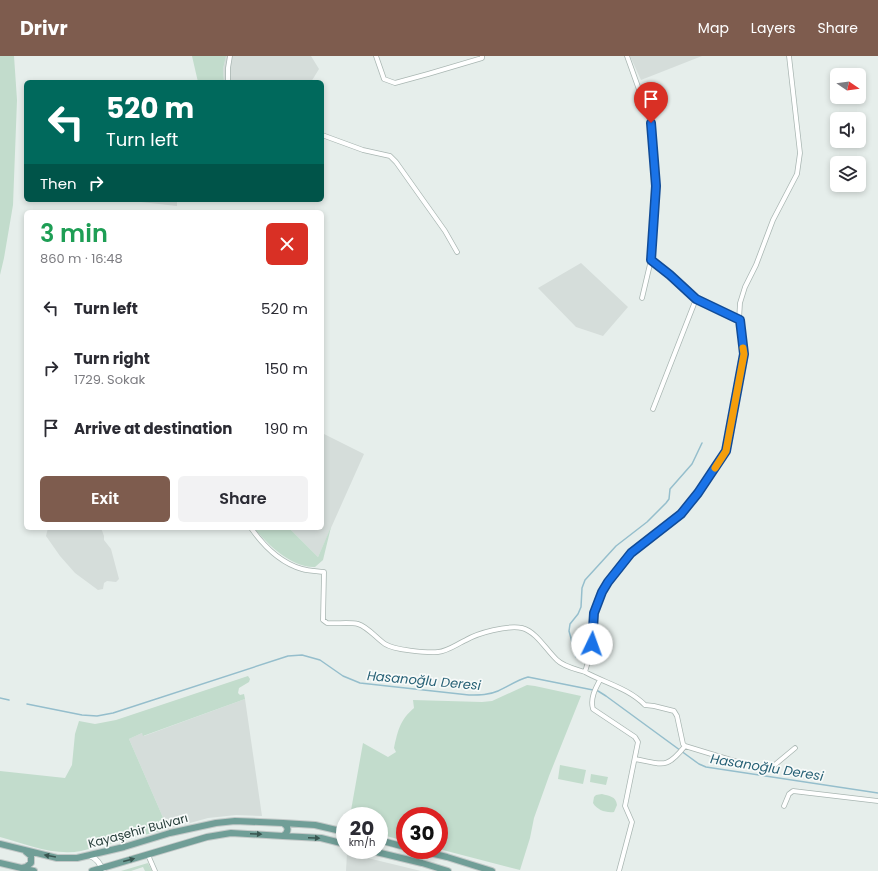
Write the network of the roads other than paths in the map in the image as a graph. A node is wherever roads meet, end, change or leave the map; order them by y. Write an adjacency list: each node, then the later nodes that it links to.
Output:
1 (230, 56): 6 (street)
2 (376, 56): 3 (street)
3 (482, 56)
4 (627, 56): 9 (street)
5 (789, 56): 12 (street)
6 (228, 80)
7 (324, 135): 8 (street)
8 (456, 252)
9 (651, 260): 10 (street); 11 (street)
10 (642, 298)
11 (696, 299): 12 (street); 13 (street)
12 (740, 320): 15 (street)
13 (653, 409)
14 (253, 530): 15 (street)
15 (585, 672): 16 (street)
16 (600, 680): 17 (street); 19 (street)
17 (684, 748): 18 (street); 19 (street)
18 (795, 748)
19 (635, 759): 40 (street)
20 (878, 801): 21 (street)
21 (784, 806)
22 (283, 823): 23 (main road, Kayaşehir Bulvarı); 24 (main road); 28 (main road, Kayaşehir Bulvarı)
23 (336, 830)
24 (283, 836): 25 (main road, Kayaşehir Bulvarı, one-way to 25); 29 (main road, Kayaşehir Bulvarı, one-way to 24)
25 (336, 842)
26 (0, 844): 27 (main road, Kayaşehir Bulvarı)
27 (18, 848): 28 (main road, Kayaşehir Bulvarı, one-way to 27); 33 (main road)
28 (89, 855): 34 (street)
29 (148, 855): 34 (main road, Kayaşehir Bulvarı, one-way to 29); 37 (street)
30 (388, 855): 38 (main road)
31 (448, 857): 39 (main road)
32 (0, 863): 33 (main road)
33 (20, 868): 35 (main road)
34 (102, 869): 36 (main road, Kayaşehir Bulvarı)
35 (34, 871)
36 (92, 871)
37 (155, 871)
38 (448, 871)
39 (492, 871)
40 (619, 871)

